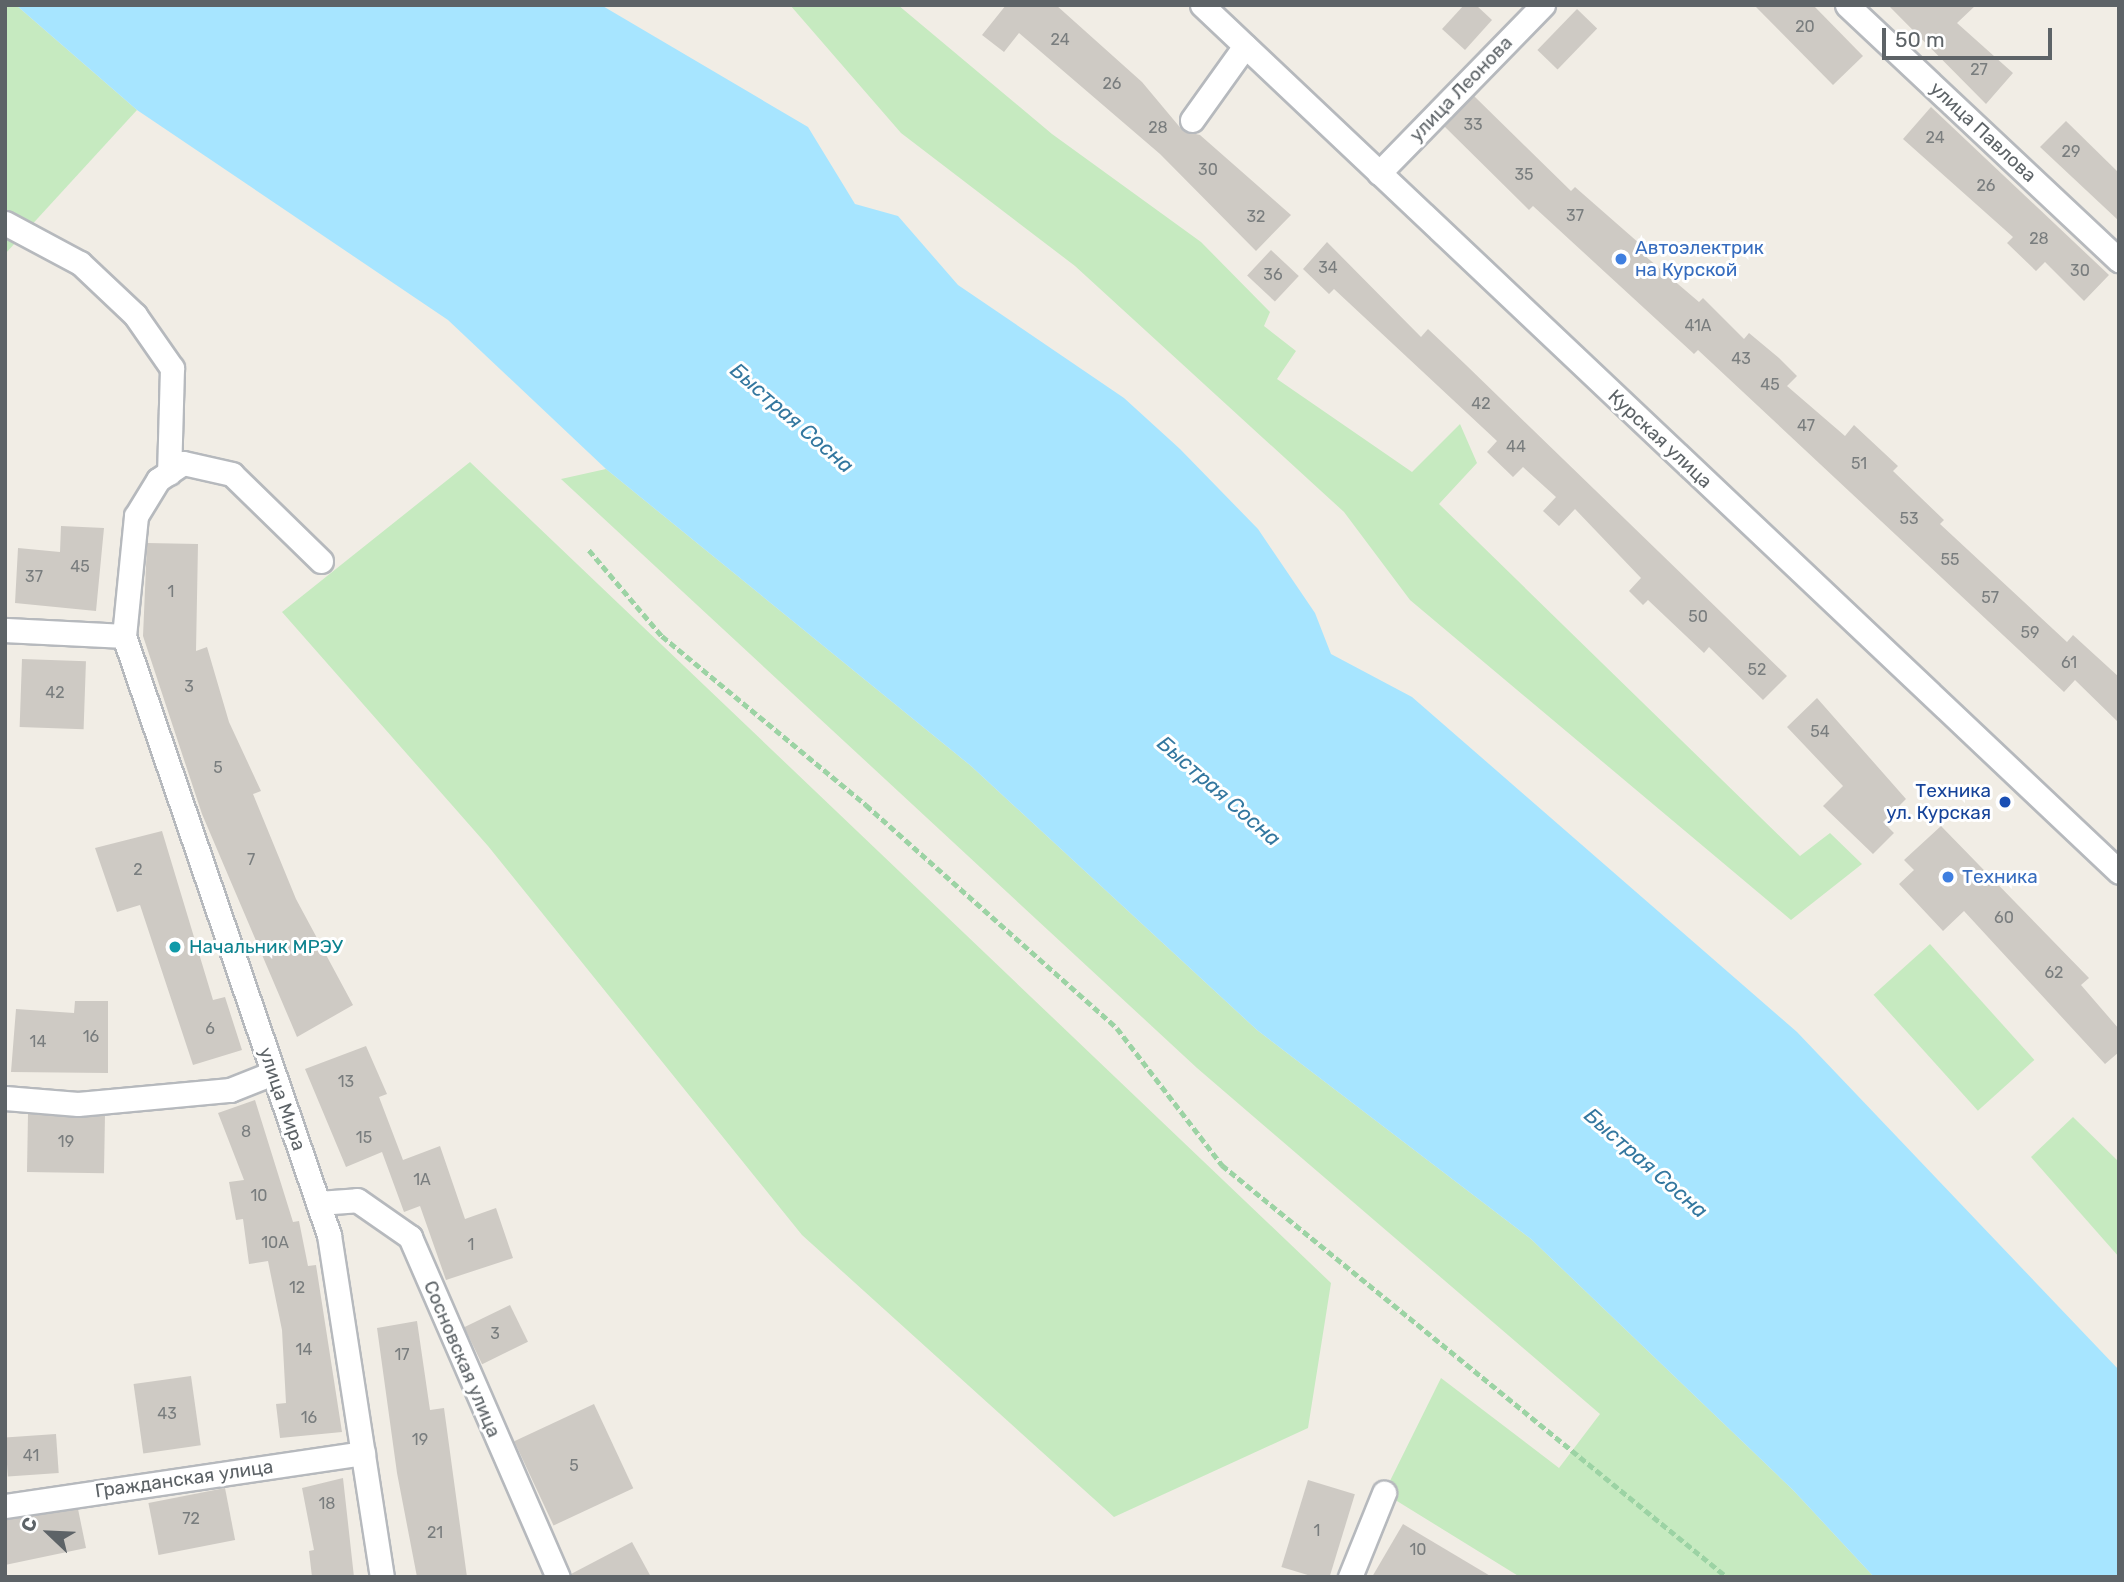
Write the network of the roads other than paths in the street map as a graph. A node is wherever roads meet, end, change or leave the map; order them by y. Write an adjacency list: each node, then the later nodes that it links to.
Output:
1 (1202, 5): 4 (street, Курская улица)
2 (1543, 5): 6 (street, улица Леонова)
3 (1847, 5): 8 (street, улица Павлова)
4 (1245, 46): 5 (street); 6 (street, Курская улица)
5 (1192, 120)
6 (1379, 173): 13 (street, Курская улица)
7 (5, 223): 9 (street)
8 (2119, 260)
9 (169, 473): 10 (street); 12 (street)
10 (321, 561)
11 (5, 631): 12 (street)
12 (124, 636): 14 (street, улица Мира)
13 (2119, 872)
14 (273, 1073): 15 (street); 16 (street, улица Мира)
15 (5, 1098)
16 (318, 1203): 17 (street, улица Мира); 21 (street, Сосновская улица)
17 (363, 1453): 19 (street, Гражданская улица); 20 (street, улица Мира)
18 (1384, 1493): 22 (street)
19 (5, 1506)
20 (382, 1577)
21 (558, 1577)
22 (1350, 1577)

